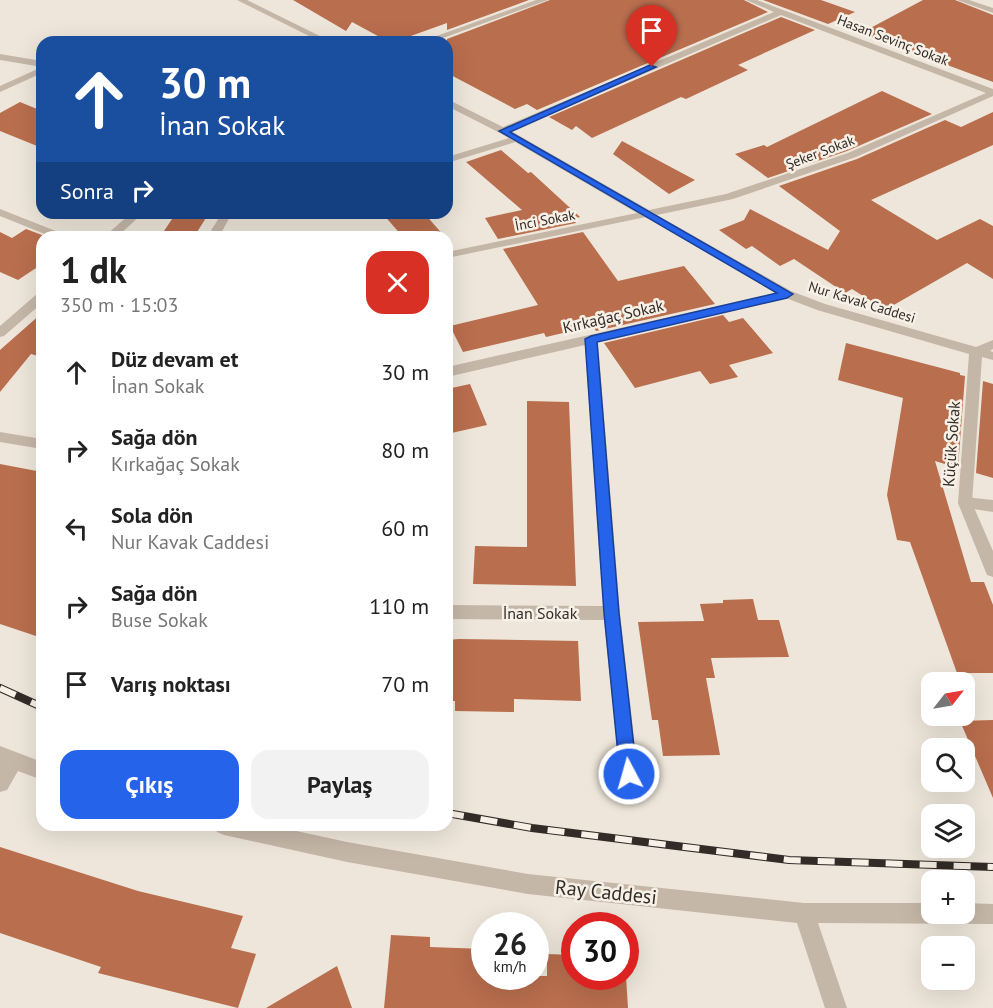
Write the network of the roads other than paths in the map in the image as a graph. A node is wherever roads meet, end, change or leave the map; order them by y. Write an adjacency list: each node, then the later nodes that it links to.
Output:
1 (259, 0): 5 (street)
2 (544, 0): 9 (street)
3 (750, 0): 7 (street, Hasan Sevinç Sokak)
4 (961, 0): 6 (street)
5 (244, 2): 8 (street)
6 (993, 11)
7 (780, 12): 14 (street, Hasan Sevinç Sokak); 16 (street)
8 (315, 36)
9 (441, 36)
10 (0, 57): 11 (street)
11 (36, 63)
12 (36, 73): 13 (street)
13 (0, 89)
14 (993, 93): 20 (street, Şeker Sokak)
15 (453, 105): 16 (street, Nur Kavak Caddesi)
16 (503, 131): 17 (street, Nur Kavak Caddesi)
17 (516, 139): 18 (street); 20 (street, Nur Kavak Caddesi)
18 (453, 158)
19 (0, 212): 22 (street)
20 (649, 215): 24 (street, İnci Sokak); 25 (street, Nur Kavak Caddesi)
21 (131, 219): 23 (street)
22 (47, 231)
23 (117, 231)
24 (453, 254)
25 (787, 294): 28 (street, Kırkağaç Sokak); 30 (street, Nur Kavak Caddesi)
26 (36, 301): 27 (street)
27 (0, 333)
28 (591, 339): 32 (street, Kırkağaç Sokak); 39 (street)
29 (993, 344): 30 (street)
30 (976, 352): 31 (street, Nur Kavak Caddesi); 35 (street, Küçük Sokak)
31 (993, 356)
32 (453, 371)
33 (0, 437): 34 (street)
34 (36, 443)
35 (965, 502): 36 (street); 37 (street, Küçük Sokak)
36 (993, 506)
37 (993, 570)
38 (453, 612): 39 (street, İnan Sokak)
39 (612, 613): 42 (street)
40 (7, 758): 41 (street); 43 (street)
41 (36, 769)
42 (629, 774)
43 (0, 783)
44 (251, 831): 45 (street, Ray Caddesi)
45 (804, 913): 46 (street, Ray Caddesi); 47 (street)
46 (993, 914)
47 (836, 1008)

